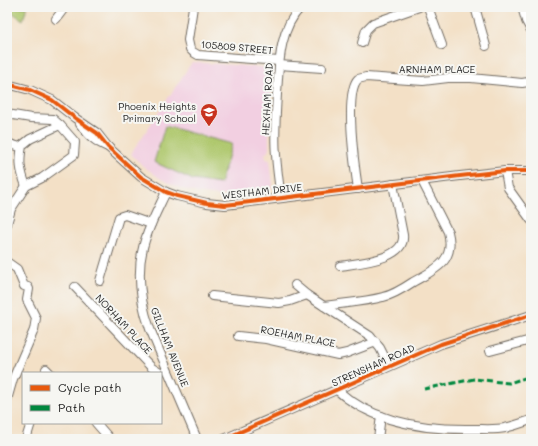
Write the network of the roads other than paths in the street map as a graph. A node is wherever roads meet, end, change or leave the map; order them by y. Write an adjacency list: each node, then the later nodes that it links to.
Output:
1 (65, 7): 8 (street)
2 (193, 7): 13 (street, 105809 STREET)
3 (301, 7): 13 (street, HEXHAM ROAD)
4 (419, 7): 10 (street)
5 (428, 7): 11 (street)
6 (475, 7): 12 (street)
7 (522, 7): 9 (street)
8 (56, 19)
9 (531, 30)
10 (362, 43)
11 (442, 45)
12 (486, 46)
13 (279, 63): 14 (street); 28 (street, HEXHAM ROAD)
14 (322, 68)
15 (531, 79): 26 (street, ARNHAM PLACE)
16 (7, 84): 27 (street, WESTHAM DRIVE)
17 (7, 114): 18 (street)
18 (60, 125): 20 (street); 25 (street)
19 (7, 143): 20 (street)
20 (22, 146): 25 (street)
21 (505, 171): 22 (street, WESTHAM DRIVE); 23 (street, WESTHAM DRIVE); 29 (street)
22 (531, 171)
23 (422, 181): 24 (street, WESTHAM DRIVE); 39 (street)
24 (393, 184): 26 (street, WESTHAM DRIVE); 33 (street)
25 (26, 186): 30 (street)
26 (358, 189): 28 (street, WESTHAM DRIVE)
27 (166, 192): 28 (street, WESTHAM DRIVE); 31 (street, GILLHAM AVENUE)
28 (281, 198)
29 (531, 220)
30 (7, 224)
31 (151, 224): 34 (street, NORHAM PLACE); 48 (street, GILLHAM AVENUE)
32 (7, 262): 50 (street)
33 (340, 266)
34 (100, 281)
35 (295, 285): 37 (street)
36 (75, 287): 46 (street, NORHAM PLACE)
37 (307, 295): 38 (street); 39 (street)
38 (212, 296)
39 (324, 306): 43 (street)
40 (531, 315): 45 (street, STRENSHAM ROAD)
41 (238, 336): 43 (street, ROEHAM PLACE)
42 (531, 340): 44 (street)
43 (376, 342): 45 (street)
44 (490, 351)
45 (389, 366): 49 (street, STRENSHAM ROAD)
46 (158, 372)
47 (162, 374): 48 (street, NORHAM PLACE)
48 (170, 377): 57 (street, GILLHAM AVENUE)
49 (337, 390): 51 (street); 58 (street, STRENSHAM ROAD)
50 (7, 400)
51 (381, 416): 52 (street); 59 (street)
52 (531, 420)
53 (31, 424): 55 (street)
54 (97, 424): 56 (street)
55 (26, 439)
56 (110, 439)
57 (198, 439)
58 (224, 439)
59 (378, 439)

